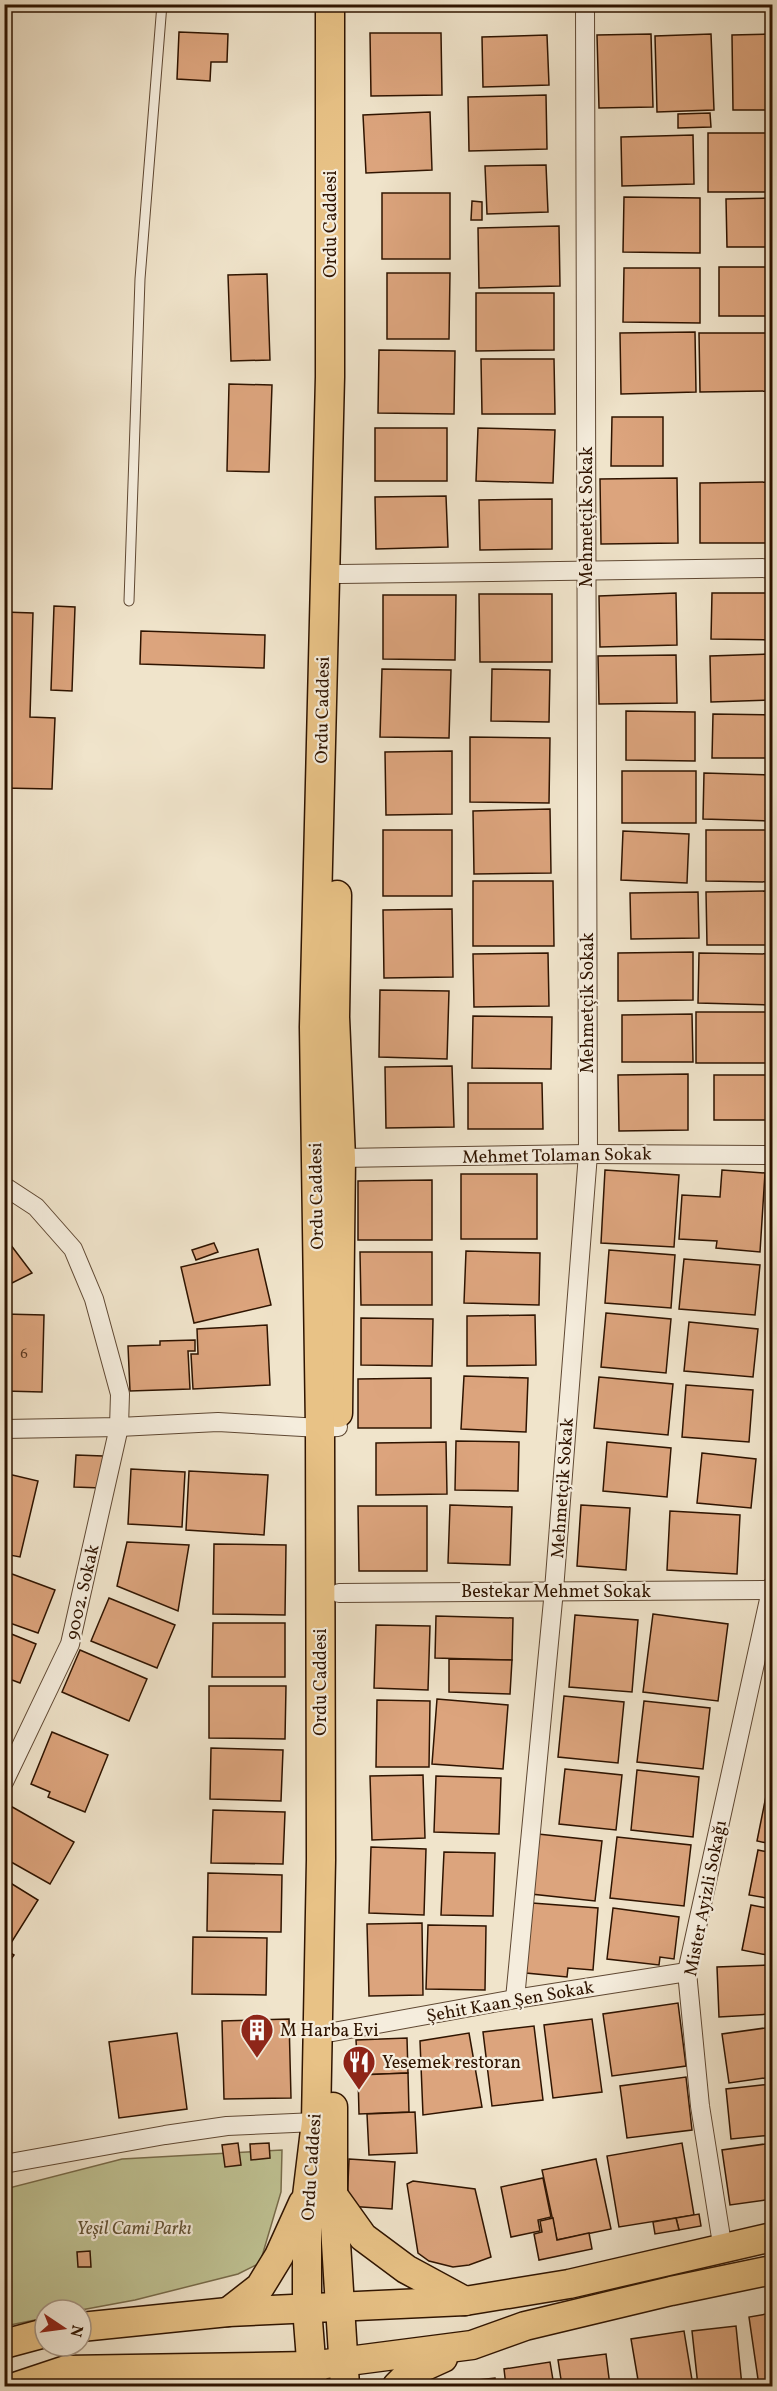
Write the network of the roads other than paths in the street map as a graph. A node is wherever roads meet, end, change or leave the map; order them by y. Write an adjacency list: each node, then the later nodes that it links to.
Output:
1 (162, 4): 8 (lane)
2 (330, 4): 14 (main road, Ordu Caddesi)
3 (346, 4): 7 (main road, Ordu Caddesi)
4 (585, 4): 6 (street, Mehmetçik Sokak)
5 (772, 568): 6 (street)
6 (586, 570): 7 (street); 9 (street, Mehmetçik Sokak)
7 (340, 574): 11 (main road, Ordu Caddesi)
8 (129, 601)
9 (588, 1154): 10 (street, Mehmet Tolaman Sokak); 11 (street, Mehmet Tolaman Sokak); 17 (street, Mehmetçik Sokak)
10 (772, 1155)
11 (341, 1158): 14 (main road, Ordu Caddesi)
12 (4, 1186): 13 (street, 9002. Sokak)
13 (119, 1427): 14 (street); 15 (street); 19 (street, 9002. Sokak)
14 (329, 1427): 18 (main road, Ordu Caddesi); 23 (main road, Ordu Caddesi)
15 (4, 1429)
16 (772, 1589): 17 (street, Bestekar Mehmet Sokak); 20 (street, Mister Ayizli Sokağı)
17 (554, 1590): 18 (street, Bestekar Mehmet Sokak); 21 (street, Mehmetçik Sokak)
18 (339, 1593): 22 (main road, Ordu Caddesi)
19 (4, 1782)
20 (687, 1972): 21 (street, Şehit Kaan Şen Sokak); 27 (street, Mister Ayizli Sokağı)
21 (515, 1999): 22 (street, Şehit Kaan Şen Sokak)
22 (333, 2032): 25 (main road, Ordu Caddesi)
23 (316, 2122): 24 (street); 25 (main road, Ordu Caddesi)
24 (4, 2164)
25 (320, 2195): 29 (main road); 30 (main road, Ordu Caddesi); 31 (main road, Ordu Caddesi); 32 (main road)
26 (772, 2237): 27 (main road)
27 (723, 2250): 29 (main road)
28 (772, 2270): 36 (main road)
29 (465, 2301): 30 (main road)
30 (340, 2305): 31 (main road); 37 (main road, Ordu Caddesi)
31 (307, 2308): 32 (main road); 38 (main road, Ordu Caddesi)
32 (228, 2312): 33 (main road)
33 (93, 2326)
34 (33, 2336): 35 (main road)
35 (4, 2344)
36 (472, 2345): 37 (main road); 40 (main road)
37 (344, 2375): 38 (main road)
38 (311, 2376): 39 (main road)
39 (18, 2386)
40 (398, 2386)

